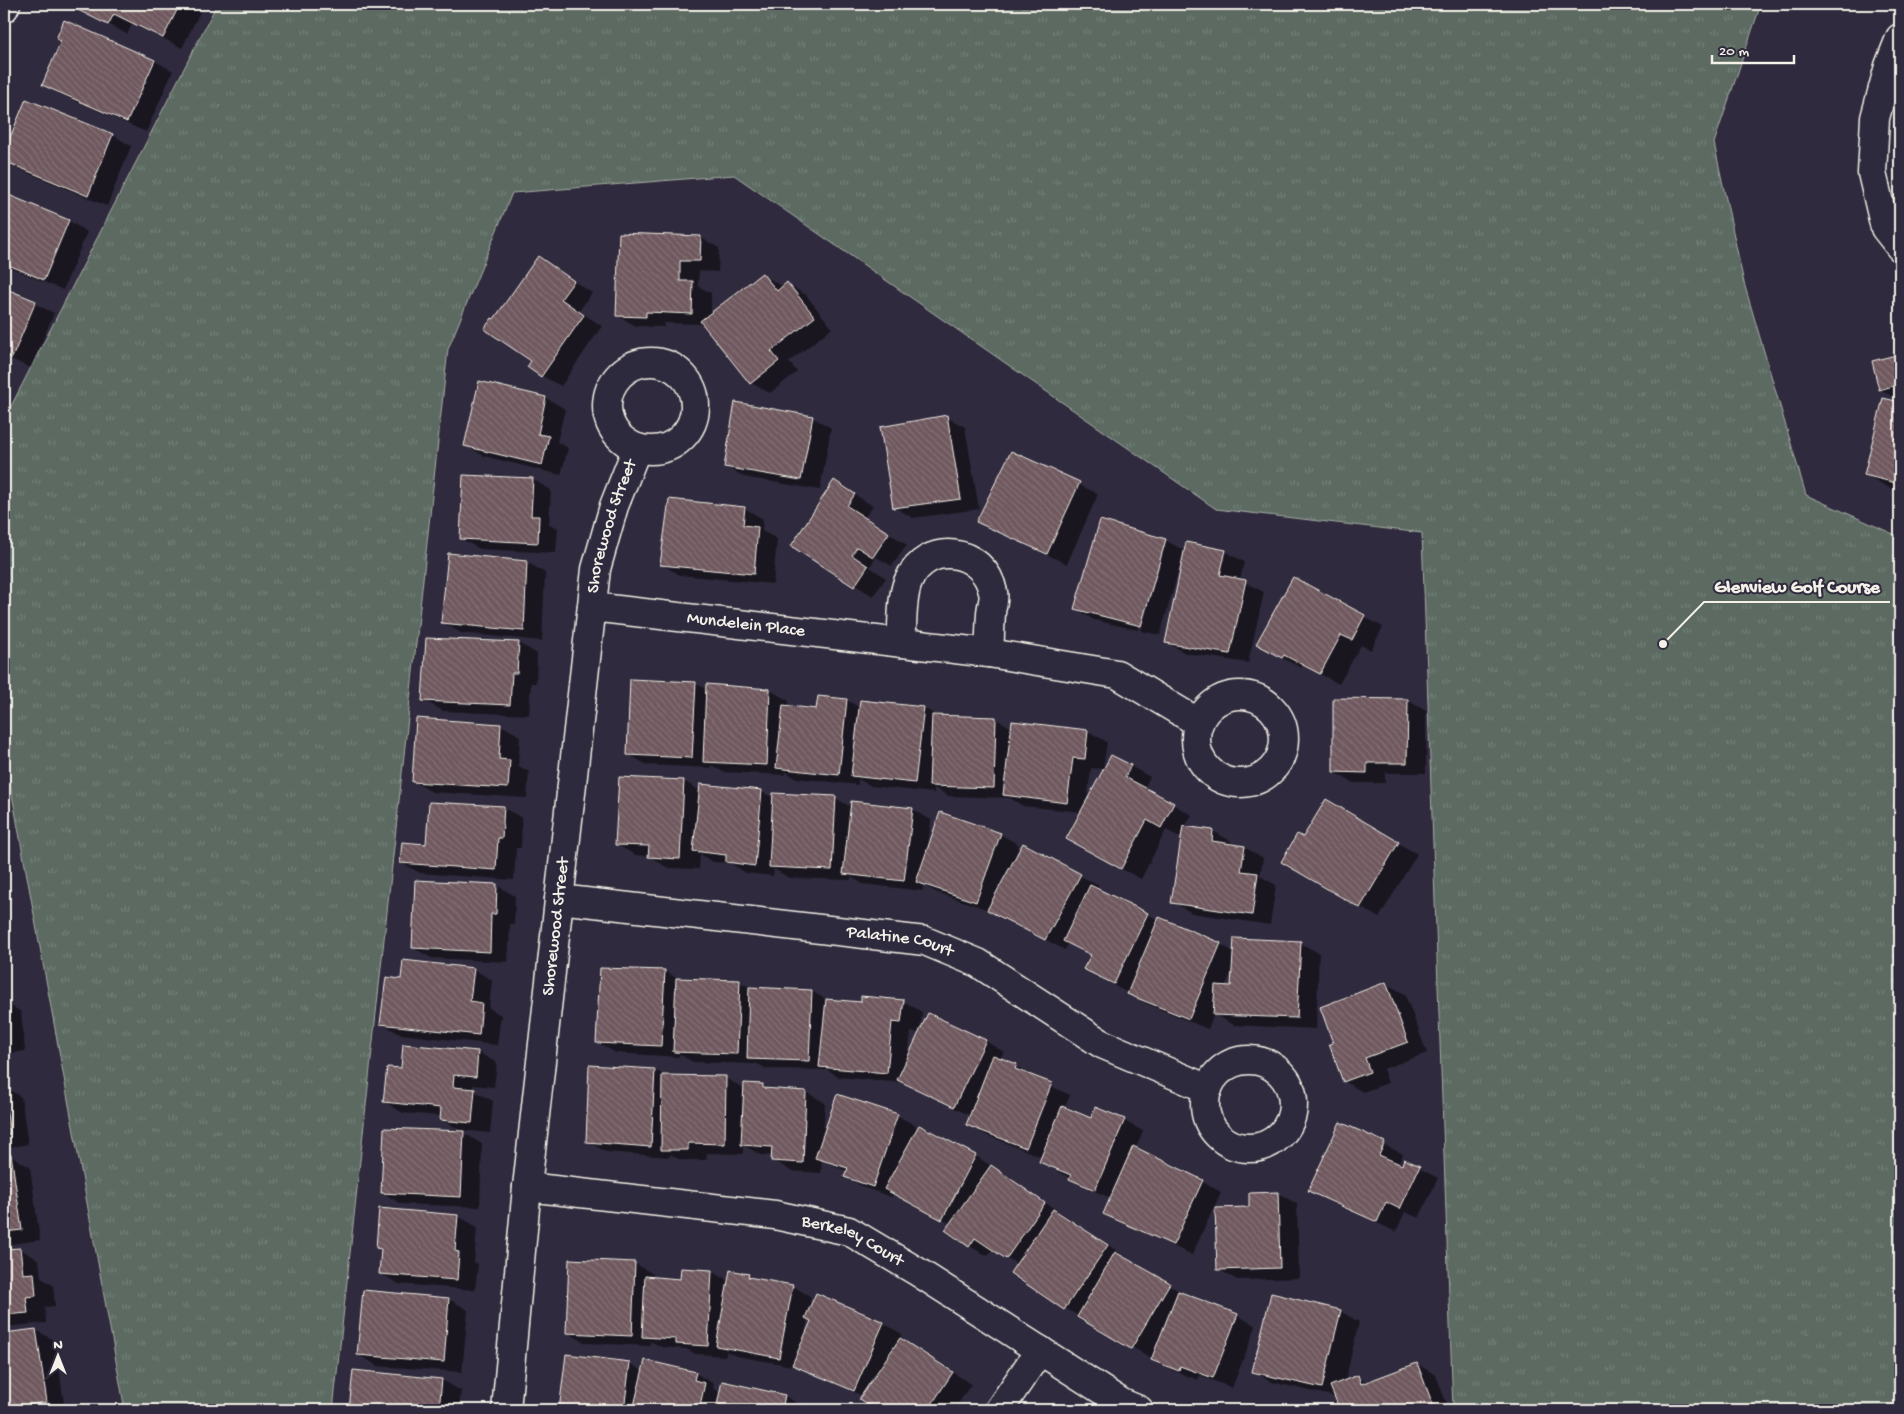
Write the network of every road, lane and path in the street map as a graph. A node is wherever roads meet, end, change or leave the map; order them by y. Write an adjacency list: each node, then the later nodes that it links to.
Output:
1 (6, 4): 2 (street)
2 (4, 8)
3 (1900, 38): 4 (street)
4 (1900, 247)
5 (637, 448): 6 (street, Shorewood Street)
6 (592, 607): 7 (street, Mundelein Place); 10 (street, Shorewood Street)
7 (901, 643): 8 (street, Mundelein Place); 8 (street)
8 (989, 653): 9 (street, Mundelein Place)
9 (1199, 723)
10 (559, 899): 11 (street, Palatine Court); 12 (street, Shorewood Street)
11 (1208, 1089)
12 (527, 1187): 13 (street, Berkeley Court); 14 (street, Shorewood Street)
13 (1040, 1350): 15 (street); 16 (street, Berkeley Court)
14 (506, 1410)
15 (999, 1410)
16 (1139, 1410)

